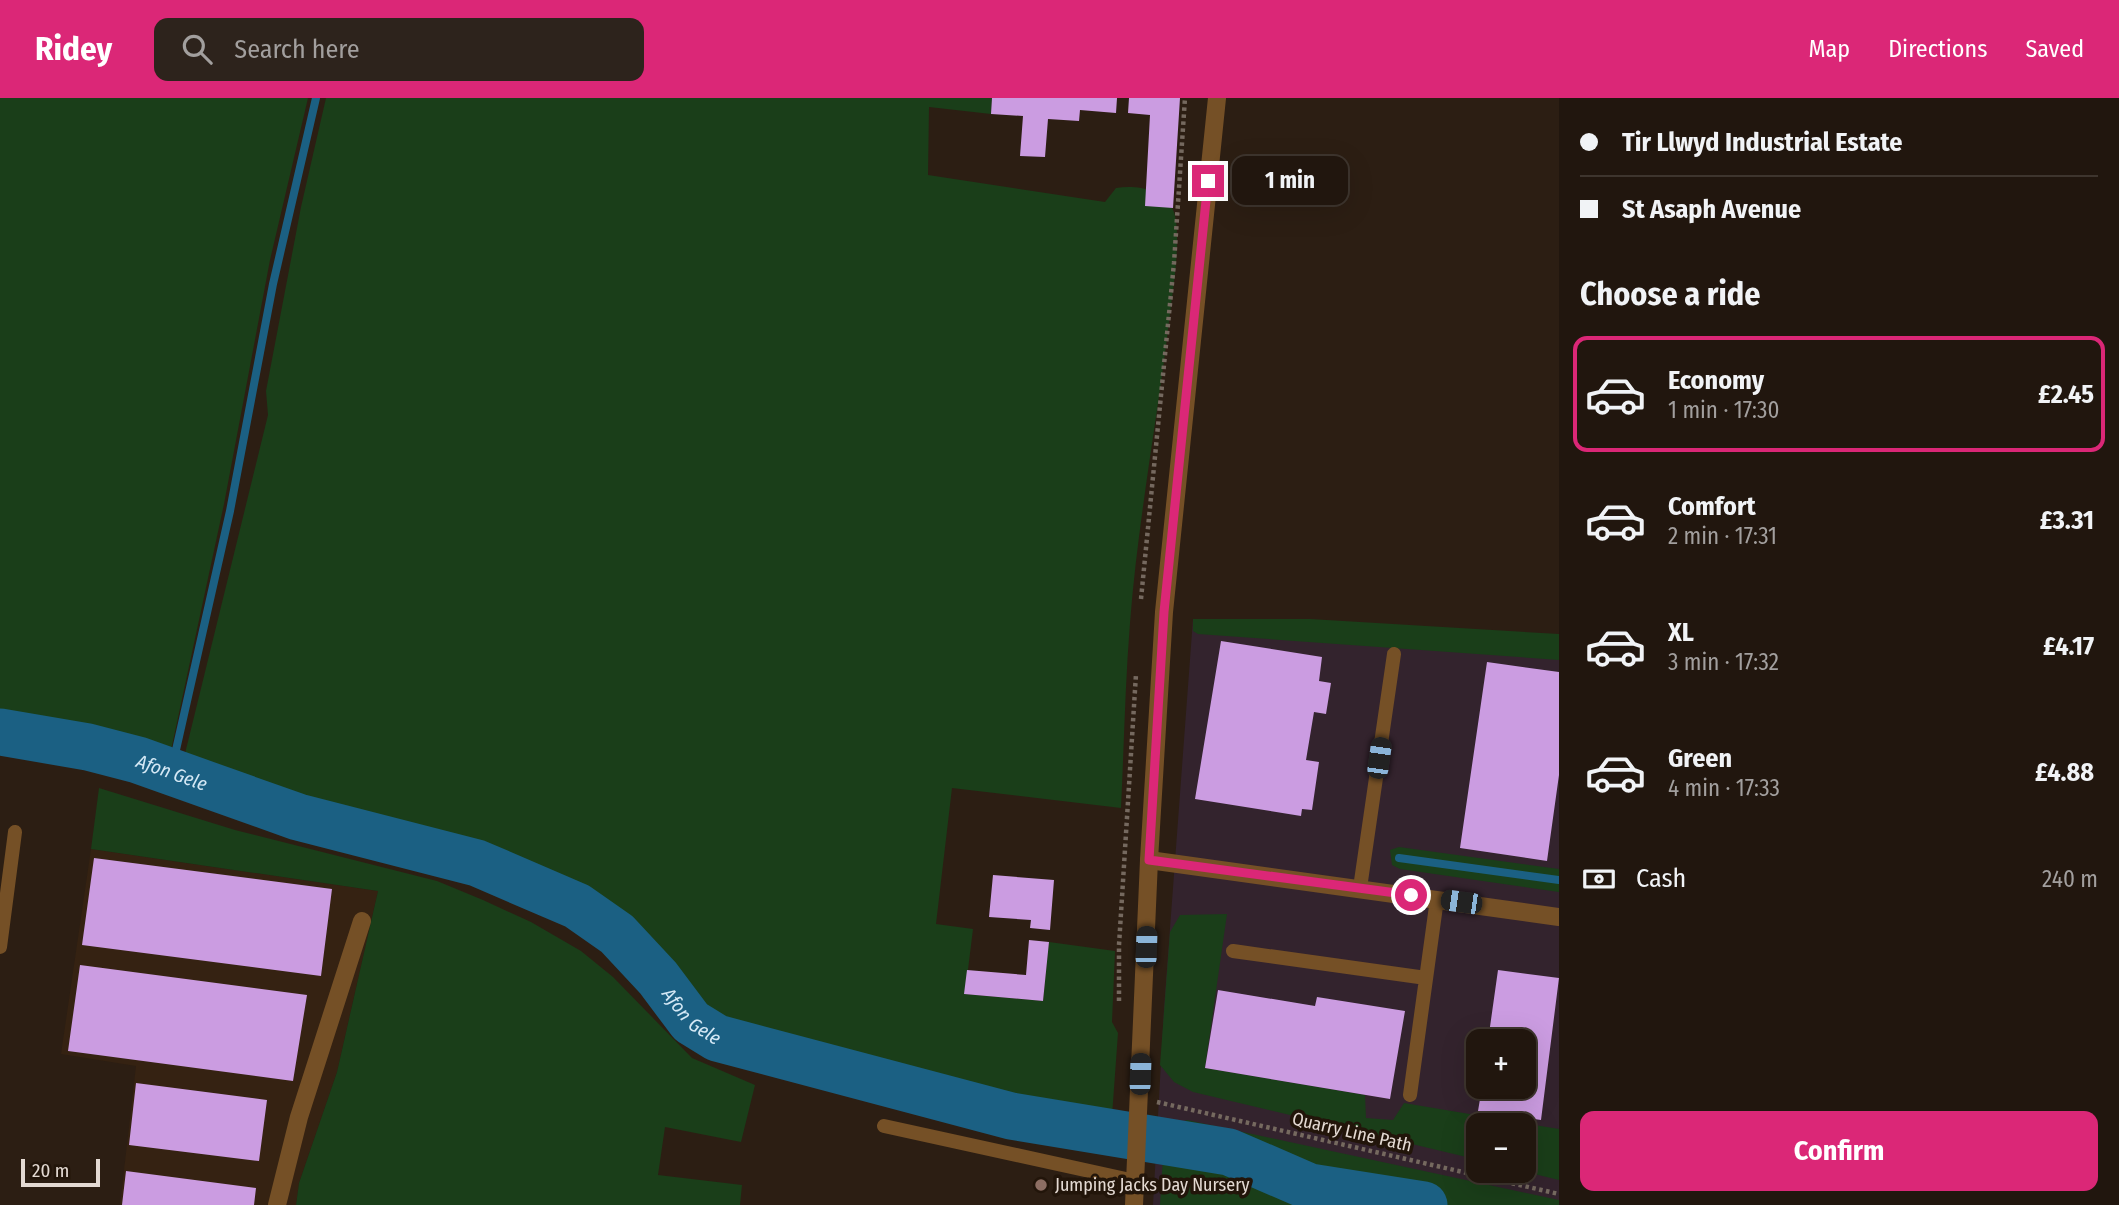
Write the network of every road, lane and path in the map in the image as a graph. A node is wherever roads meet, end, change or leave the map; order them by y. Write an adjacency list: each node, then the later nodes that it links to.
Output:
1 (1217, 98): 4 (street)
2 (1394, 654): 5 (lane)
3 (15, 832): 9 (lane)
4 (1149, 860): 5 (street); 13 (street)
5 (1360, 888): 6 (street)
6 (1437, 899): 7 (street); 11 (lane)
7 (1559, 917)
8 (362, 921): 17 (street)
9 (0, 947)
10 (1233, 951): 11 (lane)
11 (1426, 978): 12 (lane)
12 (1410, 1094)
13 (1139, 1098): 15 (street); 16 (path, Quarry Line Path)
14 (884, 1126): 15 (lane)
15 (1136, 1172): 18 (street)
16 (1559, 1194)
17 (277, 1205)
18 (1134, 1205)

